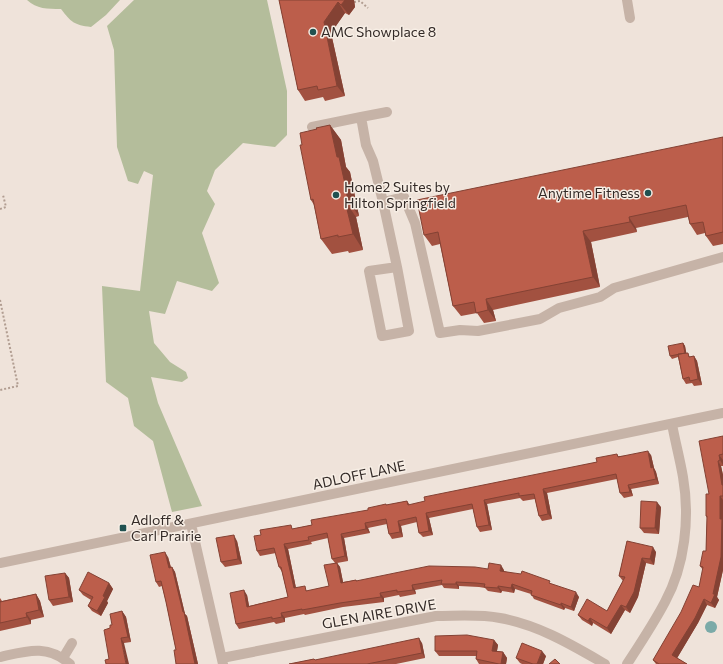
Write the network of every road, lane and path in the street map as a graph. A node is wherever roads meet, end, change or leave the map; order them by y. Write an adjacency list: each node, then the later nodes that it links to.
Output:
1 (626, 0): 4 (street)
2 (354, 2): 3 (path)
3 (368, 8)
4 (630, 18)
5 (387, 112): 6 (street)
6 (361, 117): 7 (street); 9 (street)
7 (312, 127)
8 (3, 196): 10 (path)
9 (383, 202): 11 (street); 12 (street)
10 (0, 208)
11 (723, 259)
12 (396, 267): 12 (street)
13 (0, 300): 14 (path)
14 (0, 390)
15 (723, 413): 16 (street, ADLOFF LANE)
16 (672, 424): 17 (street, ADLOFF LANE); 24 (street)
17 (191, 524): 18 (street, ADLOFF LANE); 22 (street)
18 (0, 563)
19 (72, 644): 21 (street)
20 (0, 657): 21 (street)
21 (67, 661)
22 (222, 661): 23 (street, GLEN AIRE DRIVE)
23 (606, 664)
24 (627, 664)

